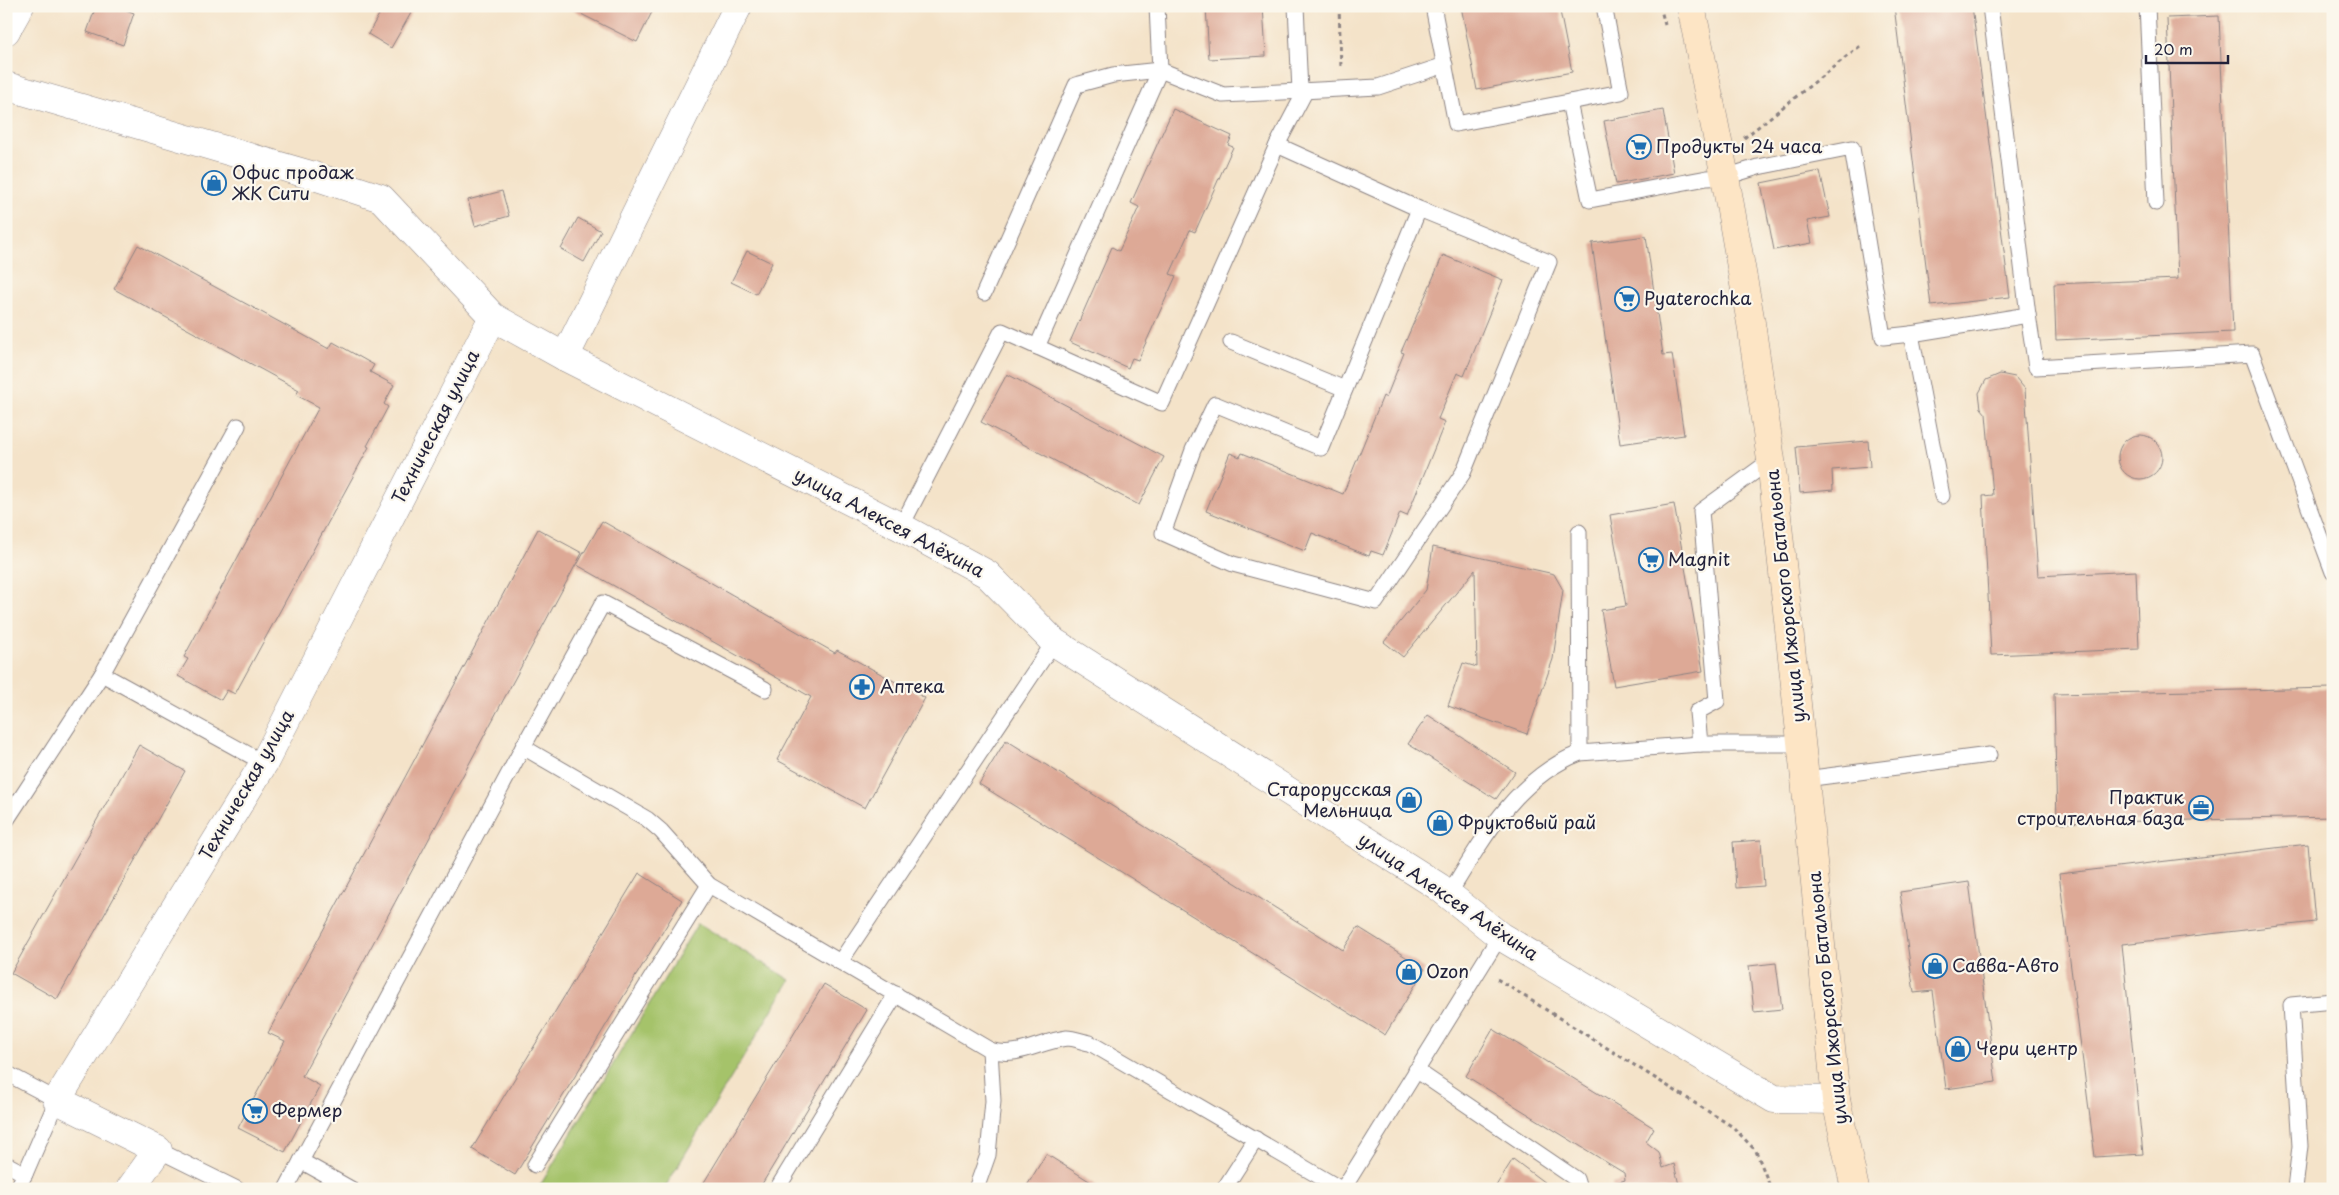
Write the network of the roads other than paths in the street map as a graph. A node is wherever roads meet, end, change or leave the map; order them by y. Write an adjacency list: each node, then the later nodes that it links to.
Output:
1 (20, 6): 10 (street)
2 (738, 6): 26 (street)
3 (1157, 6): 12 (lane)
4 (1296, 6): 14 (lane)
5 (1433, 6): 11 (lane)
6 (1604, 6): 15 (lane)
7 (1691, 6): 17 (street, улица Ижорского Батальона)
8 (1990, 6): 21 (lane)
9 (2146, 6): 18 (lane)
10 (6, 31)
11 (1444, 65): 14 (lane); 15 (lane)
12 (1160, 70): 14 (lane); 20 (lane); 25 (lane)
13 (6, 86): 22 (street, улица Алексея Алёхина)
14 (1303, 91): 16 (lane)
15 (1568, 102): 17 (lane)
16 (1277, 145): 19 (lane); 25 (lane)
17 (1725, 177): 23 (lane); 29 (street, улица Ижорского Батальона)
18 (2156, 203)
19 (1419, 209): 27 (lane); 27 (lane)
20 (984, 293)
21 (2028, 315): 23 (lane); 33 (lane)
22 (493, 317): 26 (street, улица Алексея Алёхина); 42 (street, Техническая улица)
23 (1911, 334): 30 (lane)
24 (1231, 342): 27 (lane)
25 (1037, 347): 31 (lane)
26 (565, 357): 31 (street, улица Алексея Алёхина)
27 (1345, 389)
28 (238, 426): 35 (lane)
29 (1771, 460): 37 (lane); 38 (street, улица Ижорского Батальона)
30 (1942, 496)
31 (901, 527): 34 (street, улица Алексея Алёхина)
32 (1579, 532): 40 (lane)
33 (2333, 572)
34 (1054, 642): 46 (street, улица Алексея Алёхина); 48 (lane)
35 (102, 674): 42 (lane); 44 (lane)
36 (765, 689): 39 (lane)
37 (1700, 744): 38 (lane); 40 (lane)
38 (1802, 744): 43 (street, улица Ижорского Батальона)
39 (523, 747): 45 (lane); 58 (lane)
40 (1580, 753): 46 (lane)
41 (1988, 755): 43 (lane)
42 (264, 763): 54 (street, Техническая улица)
43 (1805, 779): 55 (street, улица Ижорского Батальона)
44 (6, 821)
45 (709, 885): 48 (lane); 60 (lane)
46 (1449, 894): 47 (street, улица Алексея Алёхина)
47 (1500, 936): 52 (lane); 55 (street, улица Алексея Алёхина)
48 (840, 962): 49 (lane)
49 (896, 994): 51 (lane); 67 (lane)
50 (2333, 1001): 73 (lane)
51 (990, 1050): 56 (lane); 68 (lane)
52 (1416, 1070): 70 (lane); 71 (lane)
53 (6, 1073): 54 (lane)
54 (57, 1100): 57 (street); 61 (lane)
55 (1836, 1100): 72 (street, улица Ижорского Батальона)
56 (1256, 1139): 69 (lane); 70 (lane)
57 (158, 1150): 63 (street); 64 (lane)
58 (301, 1161): 65 (lane); 66 (lane)
59 (6, 1164): 61 (lane)
60 (536, 1165)
61 (25, 1174): 62 (lane)
62 (17, 1189)
63 (130, 1189)
64 (237, 1189)
65 (286, 1189)
66 (351, 1189)
67 (777, 1189)
68 (976, 1189)
69 (1224, 1189)
70 (1342, 1189)
71 (1579, 1189)
72 (1855, 1189)
73 (2295, 1189)

